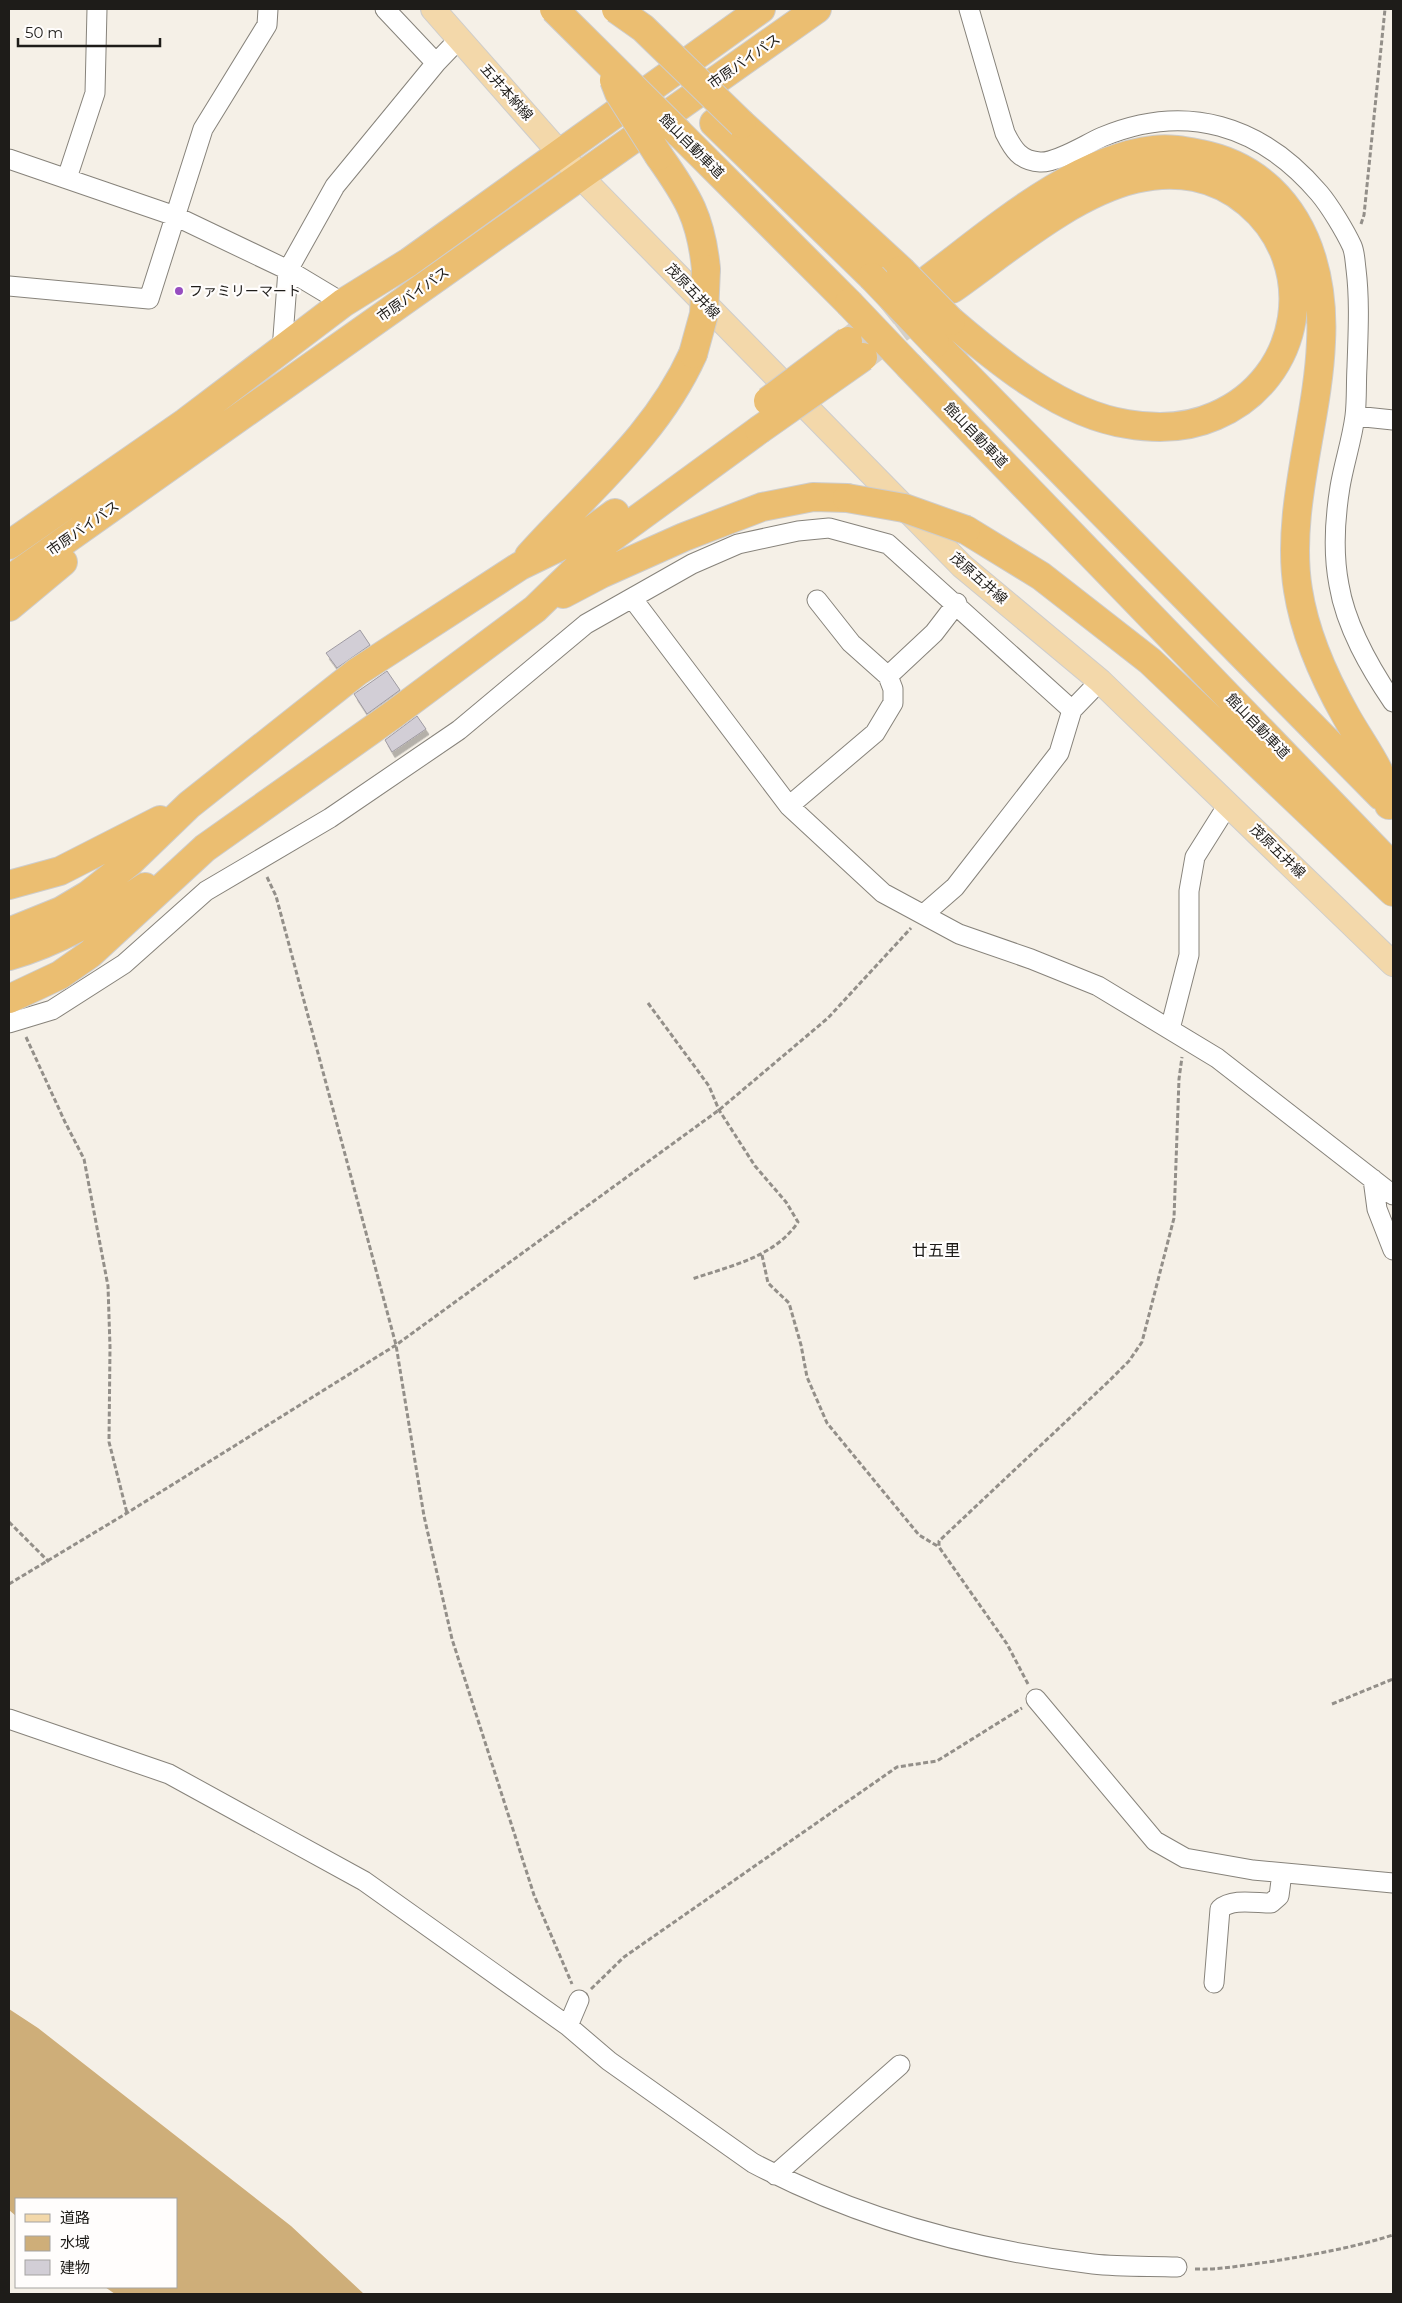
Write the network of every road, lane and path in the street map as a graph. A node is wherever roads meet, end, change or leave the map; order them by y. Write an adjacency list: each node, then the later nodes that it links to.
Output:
1 (97, 9): 18 (street)
2 (268, 9): 19 (street)
3 (385, 9): 13 (street)
4 (433, 9): 12 (main road, 五井本納線)
5 (554, 9): 14 (highway, 館山自動車道, bridge)
6 (607, 9): 45 (highway, bridge)
7 (616, 9): 45 (highway, bridge)
8 (761, 9): 15 (highway, 市原バイパス)
9 (818, 9): 17 (highway, 市原バイパス)
10 (969, 9): 20 (street)
11 (1386, 9): 20 (path)
12 (459, 39): 13 (street); 15 (main road, 五井本納線)
13 (436, 62): 21 (street)
14 (608, 62): 31 (highway, bridge); 48 (highway, 館山自動車道, bridge)
15 (560, 152): 17 (main road, 五井本納線); 23 (highway, 市原バイパス)
16 (9, 159): 18 (street)
17 (580, 176): 29 (highway, 市原バイパス); 39 (main road, 茂原五井線)
18 (67, 178): 19 (street)
19 (174, 216): 21 (street); 22 (street)
20 (1353, 248): 26 (street)
21 (288, 270): 23 (street); 25 (street)
22 (9, 286)
23 (343, 303): 25 (highway, 市原バイパス)
24 (856, 349): 28 (highway, bridge)
25 (282, 350): 30 (highway, 市原バイパス)
26 (1355, 416): 27 (street); 40 (street)
27 (1393, 420)
28 (755, 422): 31 (highway); 37 (highway)
29 (140, 489): 32 (highway, 市原バイパス); 36 (highway)
30 (9, 545)
31 (520, 566): 43 (highway)
32 (9, 580)
33 (632, 598): 35 (street); 44 (street); 47 (street)
34 (817, 600): 38 (street)
35 (957, 604): 38 (street); 41 (street)
36 (9, 607)
37 (535, 609): 46 (highway); 50 (highway, bridge)
38 (888, 676): 44 (street)
39 (1100, 682): 41 (street); 42 (main road, 茂原五井線)
40 (1393, 702)
41 (1072, 710): 51 (street)
42 (1229, 803): 54 (main road, 茂原五井線); 57 (street)
43 (189, 805): 49 (highway); 52 (highway)
44 (788, 806): 51 (street)
45 (1391, 807)
46 (205, 848): 53 (highway); 56 (highway)
47 (259, 858): 56 (street); 64 (path)
48 (1393, 866)
49 (9, 885)
50 (1393, 892)
51 (924, 914): 57 (street); 58 (path)
52 (9, 932)
53 (9, 956)
54 (1393, 964)
55 (648, 1003): 58 (path)
56 (12, 1014): 65 (path)
57 (1177, 1034): 59 (street); 67 (path)
58 (719, 1110): 62 (path); 64 (path)
59 (1373, 1179): 60 (street); 61 (street)
60 (1393, 1195)
61 (1393, 1250)
62 (762, 1255): 63 (path); 67 (path)
63 (692, 1279)
64 (396, 1344): 65 (path); 77 (path)
65 (128, 1514): 68 (path)
66 (9, 1522): 68 (path)
67 (939, 1547): 71 (path)
68 (49, 1562): 69 (path)
69 (9, 1584)
70 (1393, 1679): 72 (path)
71 (1036, 1700): 74 (street); 77 (path)
72 (1332, 1704)
73 (9, 1720): 78 (street)
74 (1282, 1873): 75 (street); 76 (street)
75 (1393, 1883)
76 (1214, 1984)
77 (579, 2000): 78 (street)
78 (568, 2026): 80 (street)
79 (900, 2065): 80 (street)
80 (775, 2175): 82 (street)
81 (1393, 2235): 82 (path)
82 (1177, 2267)

